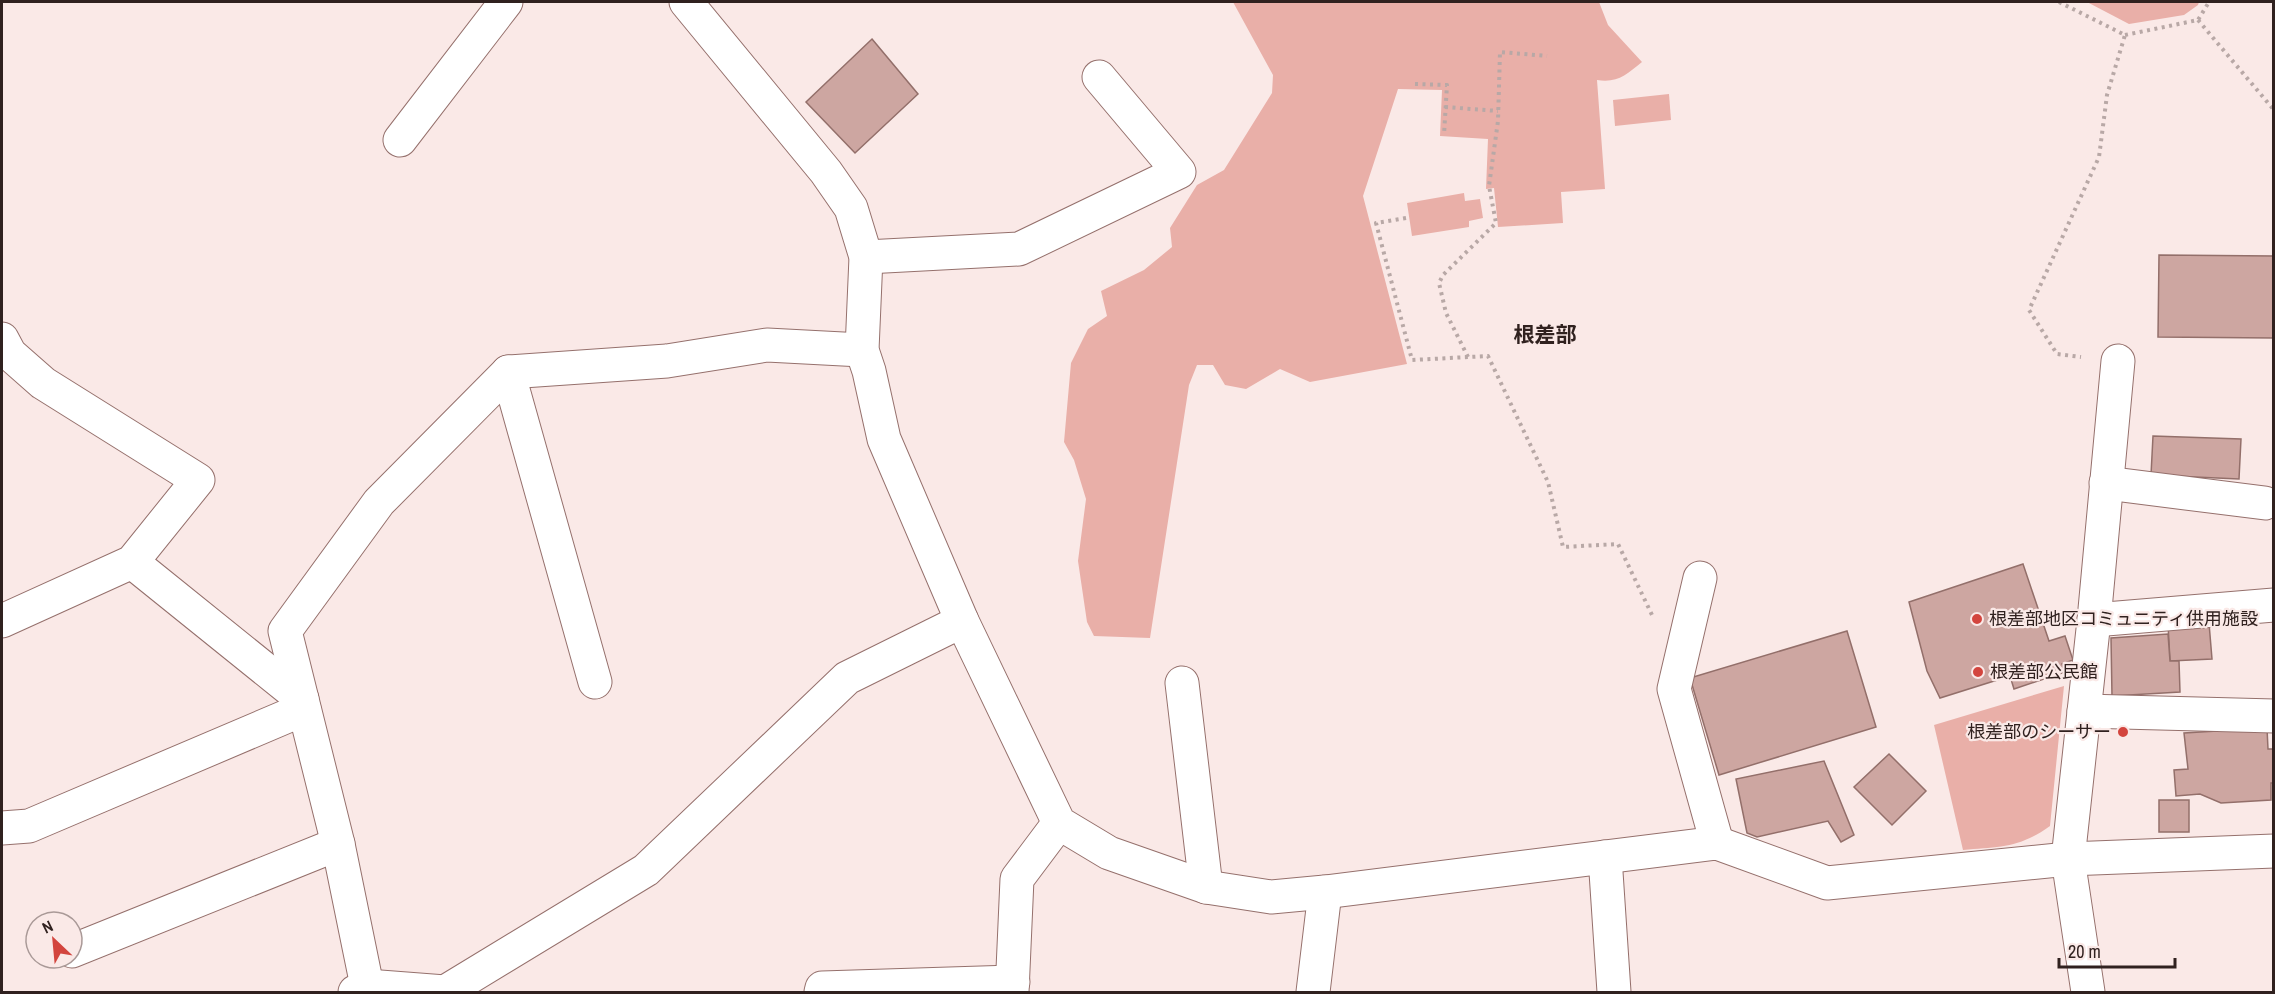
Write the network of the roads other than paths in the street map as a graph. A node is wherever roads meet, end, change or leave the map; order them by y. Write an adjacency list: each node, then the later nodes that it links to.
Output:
1 (506, 2): 4 (street)
2 (686, 2): 5 (street)
3 (1099, 77): 5 (street)
4 (400, 140)
5 (866, 257): 7 (street)
6 (2, 339): 12 (street)
7 (862, 350): 9 (street); 17 (street)
8 (2118, 361): 10 (street)
9 (508, 372): 18 (street); 20 (street)
10 (2106, 483): 11 (street); 15 (street)
11 (2265, 503)
12 (132, 562): 16 (street); 20 (street)
13 (1700, 578): 25 (street)
14 (2274, 605): 15 (street)
15 (2094, 620): 21 (street)
16 (2, 621)
17 (962, 621): 23 (street); 34 (street)
18 (596, 682)
19 (1182, 683): 30 (street)
20 (303, 704): 24 (street); 26 (street)
21 (2084, 711): 22 (street); 29 (street)
22 (2274, 716)
23 (1059, 823): 30 (street); 33 (street)
24 (2, 828)
25 (1717, 843): 28 (street); 29 (street)
26 (338, 844): 32 (street); 34 (street)
27 (2274, 851): 29 (street)
28 (1605, 857): 31 (street); 37 (street)
29 (2068, 859): 38 (street)
30 (1206, 887): 31 (street)
31 (1324, 892): 36 (street)
32 (84, 946)
33 (1012, 987): 35 (street)
34 (361, 989)
35 (821, 993)
36 (1313, 993)
37 (1614, 993)
38 (2088, 993)

